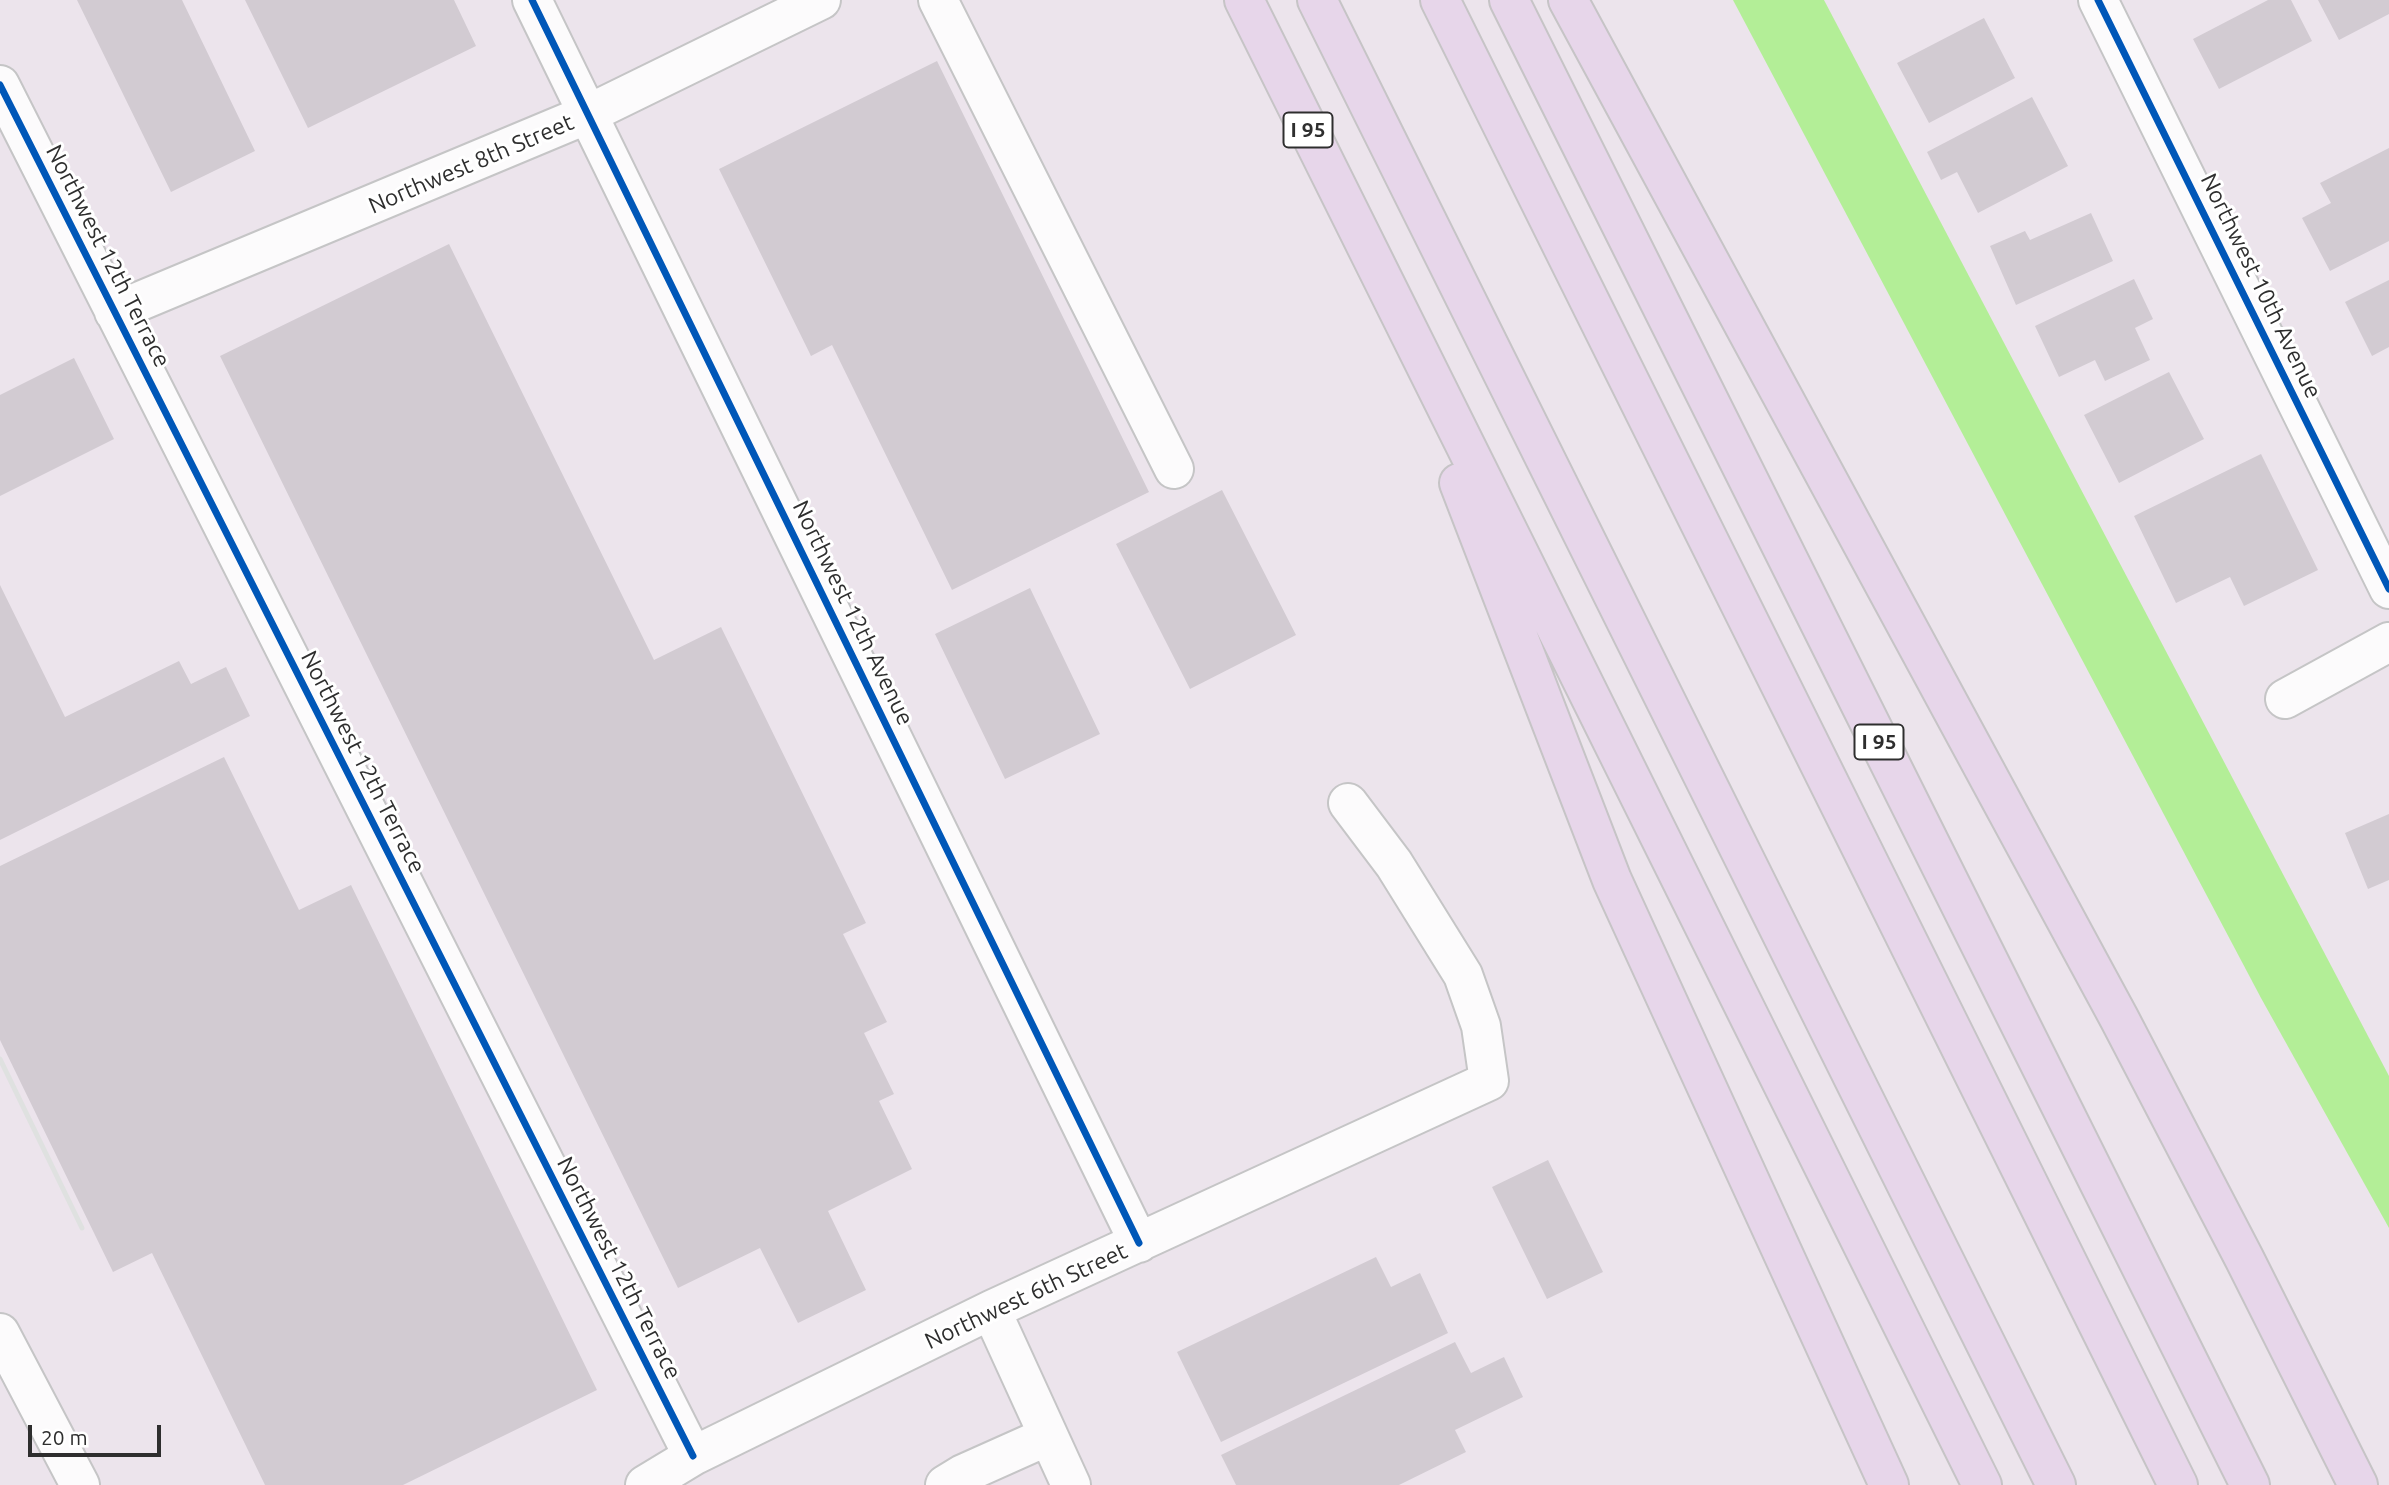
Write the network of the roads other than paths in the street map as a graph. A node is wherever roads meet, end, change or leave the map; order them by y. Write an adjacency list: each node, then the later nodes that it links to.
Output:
1 (532, 0): 11 (street, Northwest 12th Avenue)
2 (821, 0): 11 (street, Northwest 8th Street)
3 (938, 0): 14 (street)
4 (1244, 0): 12 (highway, I 95)
5 (1317, 0): 30 (highway)
6 (1440, 0): 31 (highway)
7 (1508, 0): 32 (highway, I 95)
8 (1568, 0): 33 (highway)
9 (2098, 0): 15 (street, Northwest 10th Avenue)
10 (0, 85): 13 (street, Northwest 12th Terrace)
11 (588, 114): 13 (street, Northwest 8th Street); 19 (street, Northwest 12th Avenue)
12 (1373, 259): 28 (highway); 29 (highway, I 95)
13 (114, 312): 23 (street, Northwest 12th Terrace)
14 (1174, 469)
15 (2389, 589)
16 (2389, 642): 17 (street)
17 (2285, 699)
18 (1348, 803): 19 (street, Northwest 6th Street)
19 (1139, 1243): 20 (street, Northwest 6th Street)
20 (991, 1310): 22 (street); 23 (street, Northwest 6th Street)
21 (0, 1333): 24 (street)
22 (1048, 1436): 26 (street); 27 (street)
23 (693, 1456): 25 (street, Northwest 6th Street)
24 (80, 1485)
25 (645, 1485)
26 (945, 1485)
27 (1071, 1485)
28 (1889, 1485)
29 (1982, 1485)
30 (2056, 1485)
31 (2178, 1485)
32 (2250, 1485)
33 (2357, 1485)

